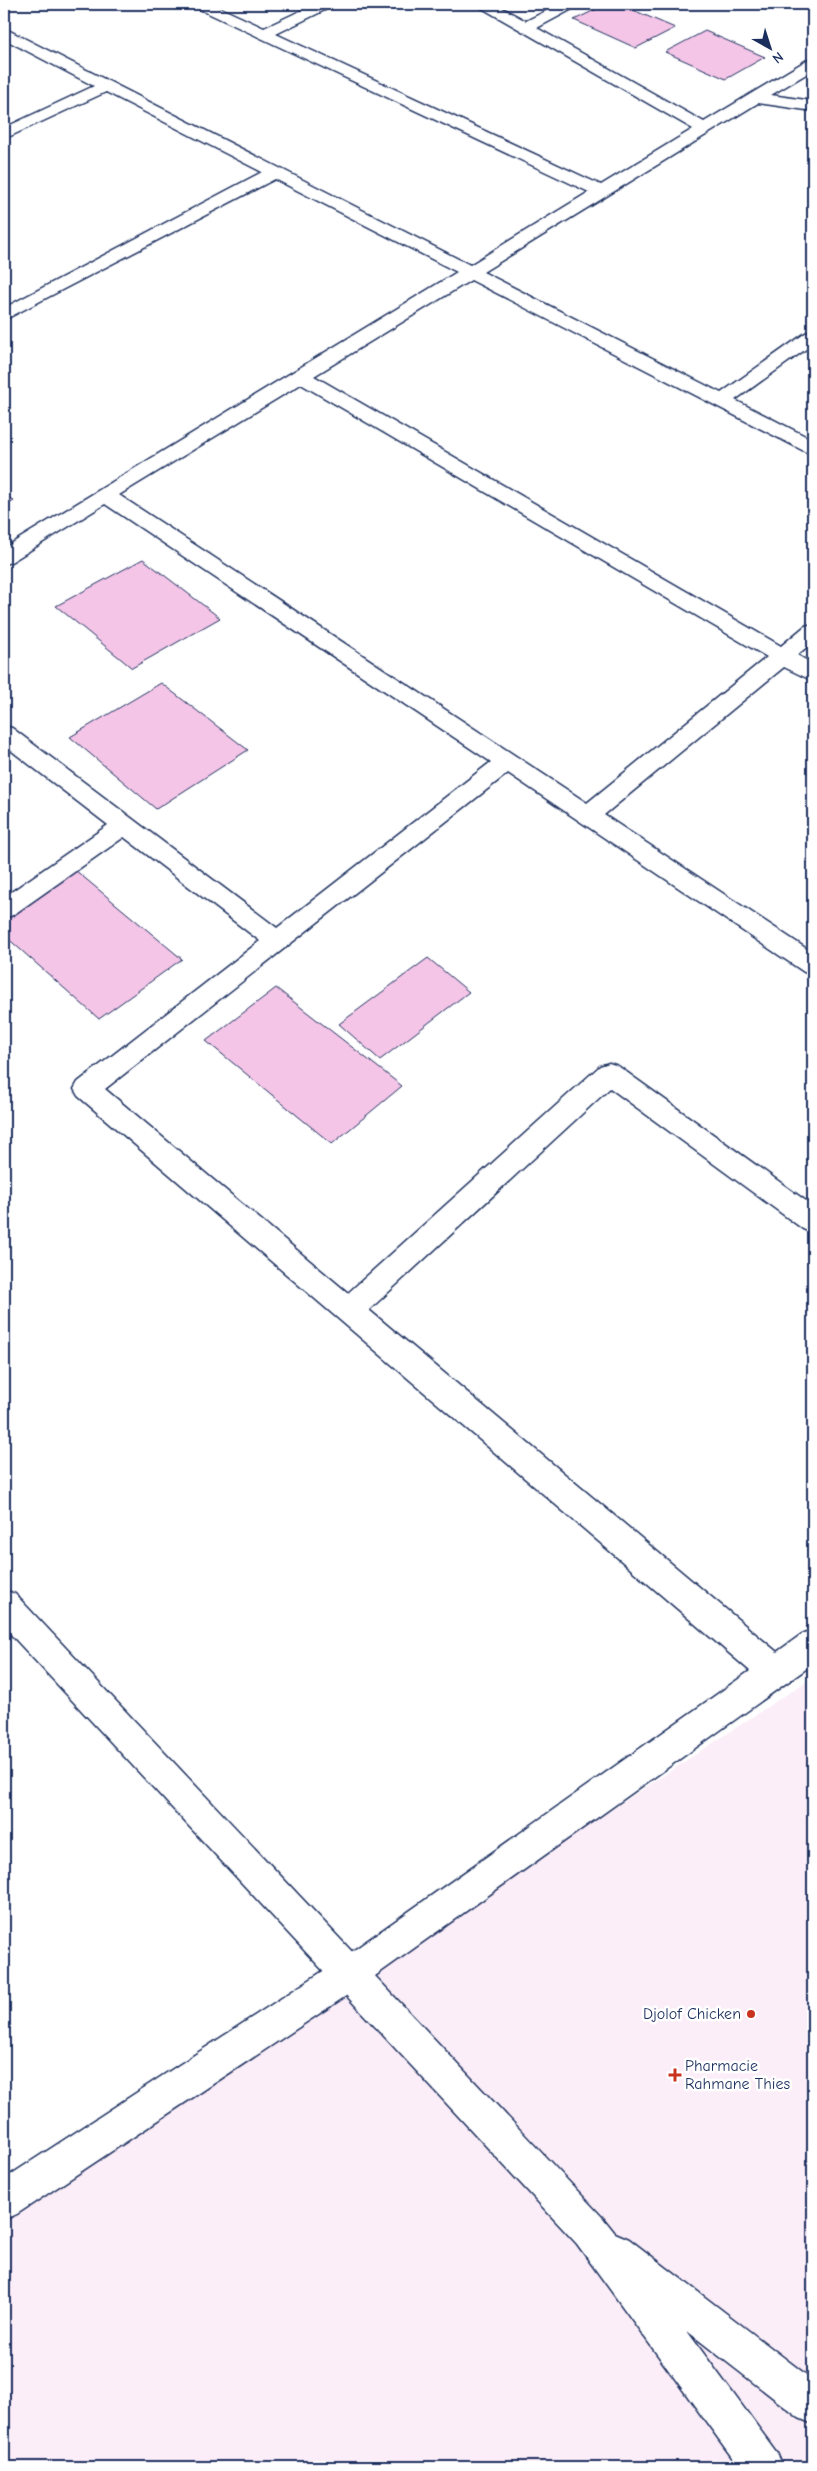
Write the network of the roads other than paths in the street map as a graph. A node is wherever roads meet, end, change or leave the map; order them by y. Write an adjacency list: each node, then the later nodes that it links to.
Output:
1 (200, 4): 7 (street)
2 (326, 4): 7 (street)
3 (485, 4): 5 (street)
4 (571, 4): 5 (street)
5 (526, 27): 12 (street)
6 (4, 33): 9 (street)
7 (264, 34): 15 (street)
8 (813, 63): 10 (street)
9 (106, 86): 13 (street); 14 (street)
10 (756, 98): 11 (street); 12 (street)
11 (813, 106)
12 (704, 129): 15 (street)
13 (4, 134)
14 (275, 172): 16 (street); 18 (street)
15 (602, 192): 16 (street)
16 (470, 272): 21 (street); 22 (street)
17 (4, 297): 18 (street)
18 (20, 307): 19 (street)
19 (4, 315)
20 (813, 336): 22 (street)
21 (300, 376): 24 (street); 27 (street)
22 (722, 401): 23 (street)
23 (813, 448)
24 (105, 495): 25 (street); 30 (street)
25 (4, 557)
26 (813, 631): 27 (street)
27 (783, 656): 28 (street); 31 (street)
28 (813, 674)
29 (4, 734): 32 (street)
30 (507, 762): 31 (street); 34 (street)
31 (588, 815): 35 (street)
32 (124, 825): 33 (street); 34 (street)
33 (4, 909)
34 (278, 941): 37 (street)
35 (813, 965)
36 (813, 1221): 37 (street)
37 (348, 1310): 40 (street)
38 (4, 1605): 41 (street)
39 (813, 1645): 40 (street)
40 (776, 1672): 41 (street)
41 (348, 1974): 42 (street); 43 (street)
42 (4, 2201)
43 (590, 2231): 44 (street); 45 (street)
44 (813, 2404)
45 (763, 2467)

